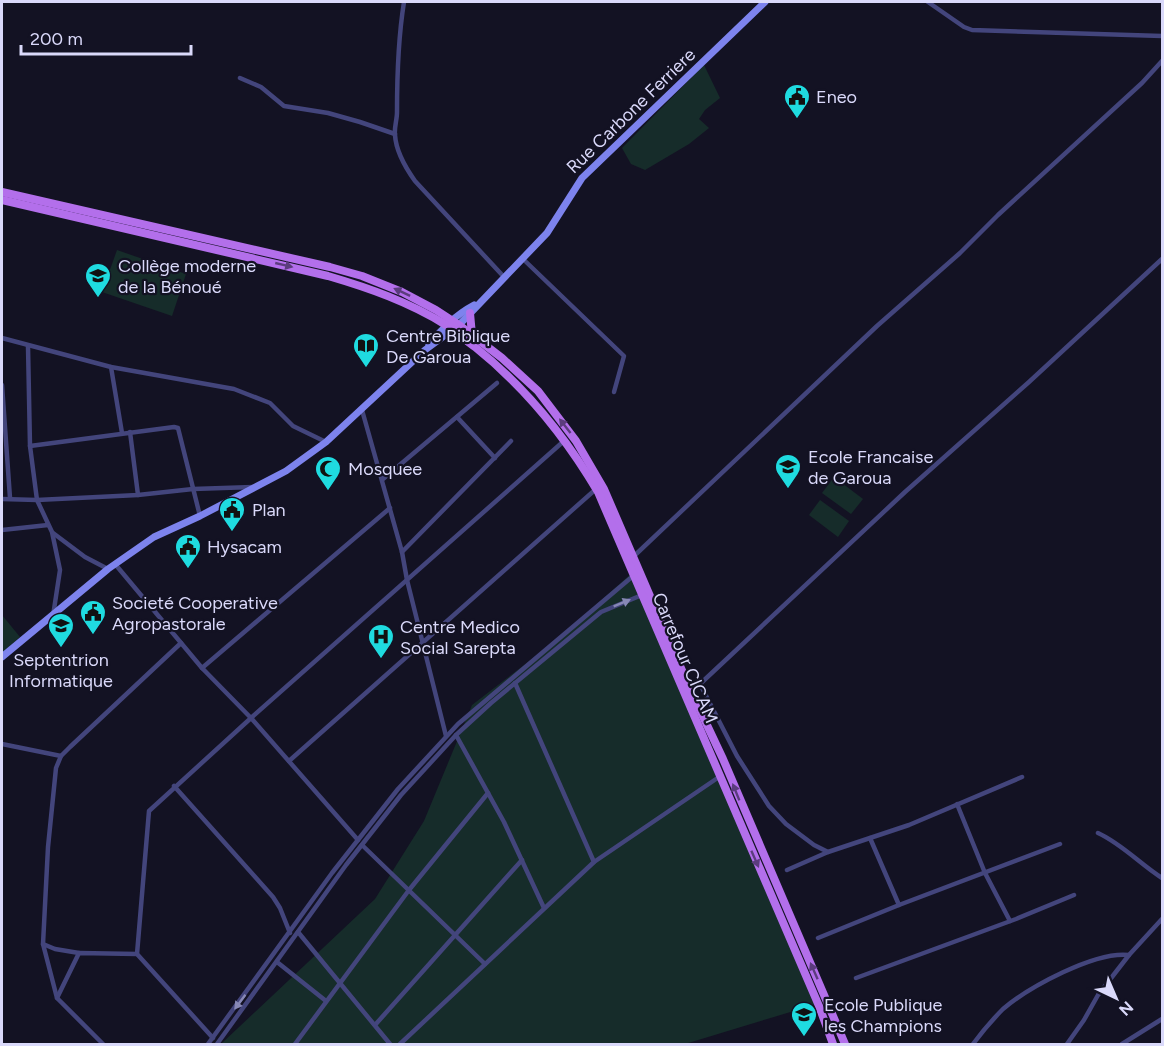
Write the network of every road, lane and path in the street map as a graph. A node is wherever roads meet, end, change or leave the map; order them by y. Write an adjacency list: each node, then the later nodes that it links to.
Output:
1 (404, 2): 7 (street)
2 (765, 2): 11 (street, Rue Carbone Ferriere)
3 (928, 2): 4 (street)
4 (1162, 36)
5 (1162, 61): 47 (street)
6 (240, 78): 7 (street)
7 (395, 134): 13 (street)
8 (2, 192): 10 (main road)
9 (2, 200): 10 (main road)
10 (102, 219): 16 (main road)
11 (523, 259): 13 (street, Rue Carbone Ferriere); 23 (street)
12 (1162, 259): 59 (street)
13 (504, 277): 14 (street, Rue Carbone Ferriere)
14 (479, 303): 15 (street, Rue Carbone Ferriere); 16 (street, Rue Carbone Ferriere)
15 (470, 313): 16 (street, Rue Carbone Ferriere); 17 (main road)
16 (453, 326): 17 (main road); 24 (street); 28 (main road, Carrefour CICAM)
17 (472, 335): 47 (main road, one-way to 17)
18 (2, 338): 19 (street)
19 (28, 346): 20 (street); 31 (street)
20 (111, 367): 27 (street); 30 (street)
21 (497, 383): 25 (street)
22 (2, 384): 38 (street)
23 (614, 392)
24 (362, 410): 30 (street); 33 (street)
25 (457, 417): 32 (street); 33 (street)
26 (130, 432): 27 (street); 35 (street); 37 (street)
27 (122, 433): 31 (street)
28 (565, 440): 36 (main road, Carrefour CICAM); 51 (street)
29 (512, 441): 32 (street)
30 (326, 442): 34 (street)
31 (30, 446): 40 (street)
32 (495, 458): 46 (street)
33 (383, 479): 41 (street)
34 (259, 486): 35 (street); 42 (street)
35 (193, 489): 37 (street); 42 (street)
36 (596, 489): 50 (main road, Carrefour CICAM); 54 (street)
37 (138, 495): 40 (street)
38 (10, 498): 39 (street); 40 (street)
39 (2, 499)
40 (37, 500): 43 (street)
41 (390, 508): 46 (street); 57 (street)
42 (200, 516): 48 (street)
43 (48, 525): 44 (street); 45 (street)
44 (2, 530)
45 (52, 532): 49 (street); 53 (street)
46 (402, 552): 51 (street)
47 (633, 557): 60 (main road)
48 (116, 564): 49 (street); 55 (street)
49 (108, 569): 53 (street)
50 (633, 576): 52 (main road, Carrefour CICAM); 63 (street)
51 (407, 580): 54 (street); 61 (street)
52 (642, 595): 58 (street, one-way to 52); 67 (main road, Carrefour CICAM)
53 (53, 616): 56 (street)
54 (423, 641): 63 (street); 66 (street)
55 (181, 643): 57 (street); 65 (street)
56 (2, 657)
57 (202, 668): 61 (street)
58 (515, 683): 62 (street); 78 (street)
59 (700, 684): 60 (street); 76 (street)
60 (690, 689): 112 (main road, one-way to 60)
61 (251, 718): 66 (street); 69 (street)
62 (456, 735): 70 (street); 74 (street)
63 (447, 736): 74 (street)
64 (2, 744): 65 (street)
65 (61, 756): 92 (street)
66 (289, 761): 74 (street)
67 (719, 777): 78 (street); 111 (main road, Carrefour CICAM, one-way to 111)
68 (1022, 777): 71 (street)
69 (174, 786): 89 (street); 94 (street)
70 (488, 793): 77 (street); 82 (street)
71 (957, 804): 73 (street); 80 (street)
72 (1098, 833): 81 (street)
73 (870, 838): 76 (street); 84 (street)
74 (360, 843): 82 (street); 88 (street); 89 (street)
75 (1060, 844): 80 (street)
76 (828, 852): 79 (street)
77 (522, 860): 85 (street); 90 (street)
78 (594, 862): 85 (street)
79 (787, 870)
80 (985, 873): 84 (street); 87 (street)
81 (1162, 878)
82 (409, 890): 90 (street); 99 (street)
83 (1074, 895): 87 (street)
84 (899, 905): 91 (street)
85 (544, 909): 97 (street)
86 (1162, 919): 95 (street)
87 (1010, 921): 98 (street)
88 (298, 932): 96 (street); 99 (street)
89 (290, 933): 104 (street, one-way to 104)
90 (455, 935): 97 (street); 103 (street)
91 (818, 938)
92 (43, 944): 93 (street); 100 (street)
93 (79, 953): 94 (street); 100 (street)
94 (137, 954): 104 (street)
95 (1129, 955): 113 (street); 114 (street)
96 (277, 962): 101 (street); 105 (street)
97 (485, 964): 110 (street)
98 (856, 978)
99 (339, 984): 101 (street); 103 (street)
100 (57, 998): 106 (street)
101 (326, 1001): 108 (street)
102 (1162, 1019): 115 (street)
103 (375, 1025): 109 (street)
104 (213, 1038): 107 (street)
105 (220, 1043)
106 (103, 1044)
107 (208, 1044)
108 (296, 1044)
109 (390, 1044)
110 (400, 1044)
111 (833, 1044)
112 (844, 1044)
113 (973, 1044)
114 (1067, 1044)
115 (1122, 1044)

